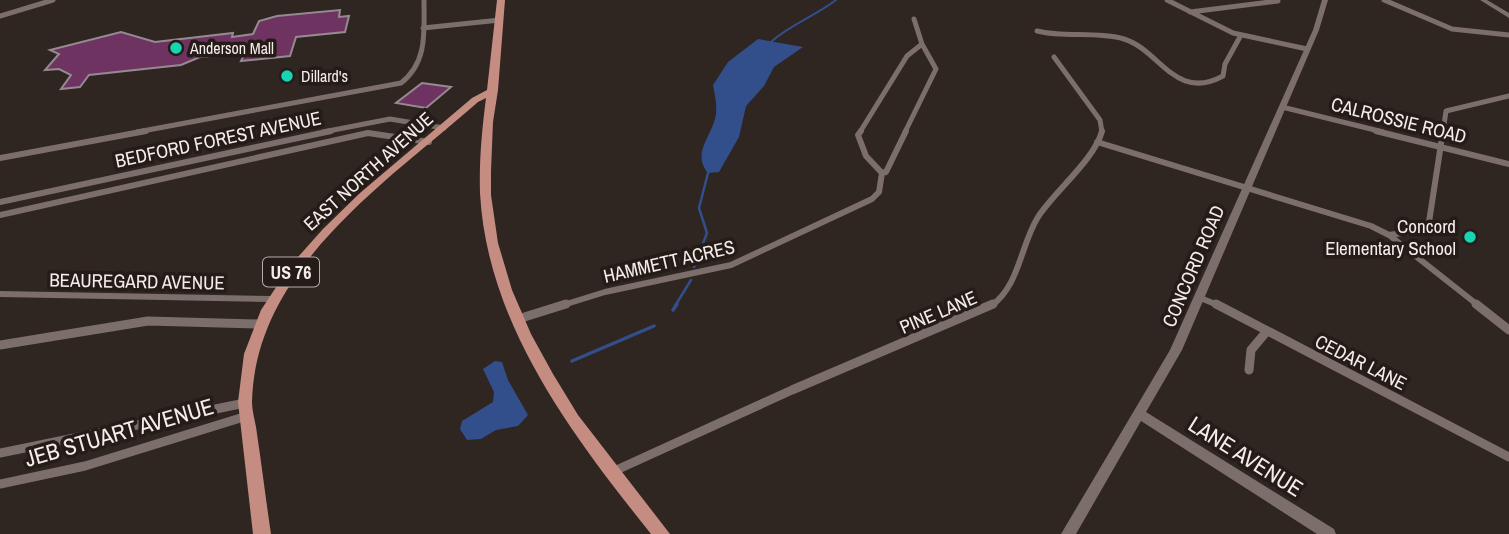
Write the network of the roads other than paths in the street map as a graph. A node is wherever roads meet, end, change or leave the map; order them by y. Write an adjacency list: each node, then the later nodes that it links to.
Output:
1 (54, 0): 10 (street)
2 (424, 0): 14 (street)
3 (501, 0): 13 (main road)
4 (1167, 0): 9 (street)
5 (1325, 0): 19 (street, CONCORD ROAD)
6 (1384, 0): 17 (street)
7 (1483, 0): 11 (street)
8 (1278, 1): 9 (street)
9 (1189, 13): 16 (street)
10 (0, 16)
11 (1509, 16)
12 (914, 19): 18 (street, HAMMETT ACRES)
13 (500, 20): 14 (street); 21 (main road)
14 (423, 28): 28 (street)
15 (1037, 32): 16 (street)
16 (1241, 35): 19 (street)
17 (1509, 35)
18 (922, 44): 30 (street, HAMMETT ACRES); 30 (street)
19 (1307, 49): 23 (street, CONCORD ROAD)
20 (1054, 57): 26 (street)
21 (493, 90): 24 (main road, EAST NORTH AVENUE / US 76); 38 (main road)
22 (1509, 96): 27 (street)
23 (1282, 107): 27 (street, CALROSSIE ROAD); 31 (street, CONCORD ROAD)
24 (444, 128): 25 (main road, EAST NORTH AVENUE / US 76); 32 (street, BEDFORD FOREST AVENUE)
25 (429, 142): 33 (street, BEDFORD FOREST AVENUE); 37 (main road, EAST NORTH AVENUE / US 76)
26 (1097, 142): 31 (street); 48 (street, PINE LANE)
27 (1441, 147): 29 (street, CALROSSIE ROAD); 34 (street)
28 (0, 159)
29 (1509, 164)
30 (882, 173): 38 (street, HAMMETT ACRES)
31 (1246, 187): 34 (street); 36 (street, CONCORD ROAD)
32 (0, 202)
33 (0, 215)
34 (1389, 236): 40 (street)
35 (0, 294): 37 (street, BEAUREGARD AVENUE)
36 (1198, 297): 41 (street, CEDAR LANE); 45 (street, CONCORD ROAD)
37 (273, 299): 39 (main road, EAST NORTH AVENUE / US 76)
38 (518, 319): 48 (main road)
39 (260, 324): 42 (street, BEAUREGARD AVENUE); 44 (main road, EAST NORTH AVENUE / US 76)
40 (1509, 330)
41 (1266, 331): 43 (street); 47 (street, CEDAR LANE)
42 (0, 345)
43 (1250, 370)
44 (246, 410): 46 (street, JEB STUART AVENUE); 49 (street, JEB STUART AVENUE); 50 (main road, EAST NORTH AVENUE / US 76)
45 (1140, 414): 52 (street, CONCORD ROAD); 53 (street, LANE AVENUE)
46 (0, 453)
47 (1509, 457)
48 (611, 472): 51 (main road)
49 (0, 484)
50 (262, 534)
51 (661, 534)
52 (1068, 534)
53 (1329, 534)

